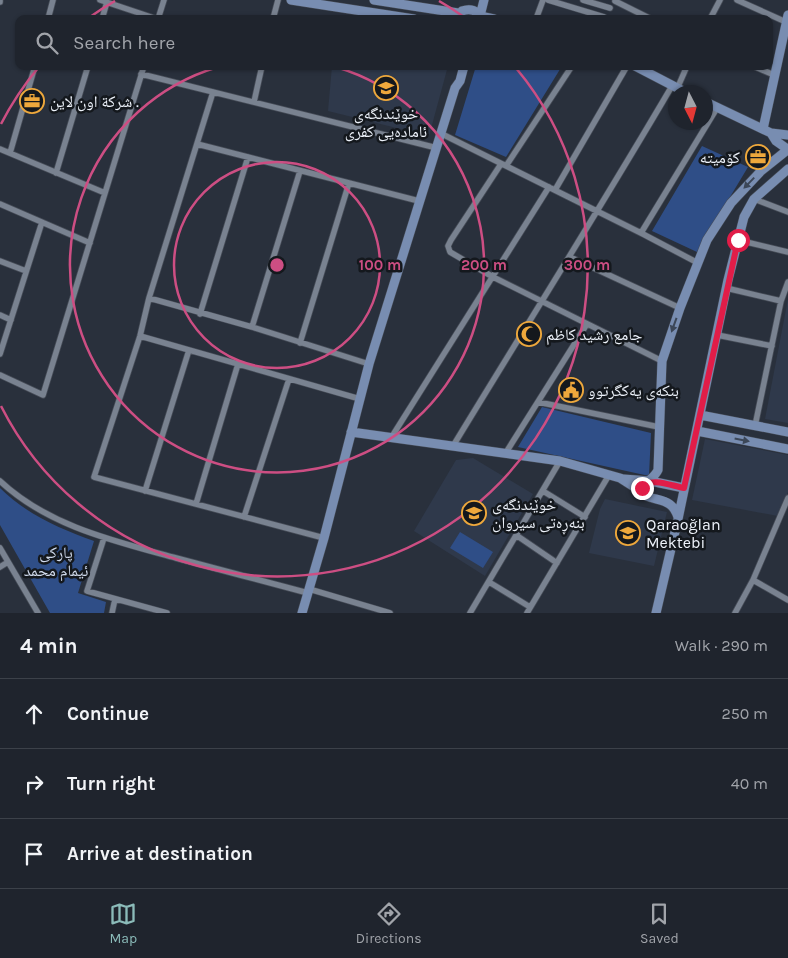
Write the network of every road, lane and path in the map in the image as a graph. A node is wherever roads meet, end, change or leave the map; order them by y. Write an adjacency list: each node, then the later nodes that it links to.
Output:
1 (54, 0): 18 (street)
2 (164, 0): 21 (street)
3 (278, 0): 22 (street)
4 (292, 0): 23 (main road)
5 (374, 0): 17 (main road)
6 (472, 0): 17 (main road)
7 (484, 0): 25 (main road)
8 (542, 0): 26 (street)
9 (548, 0): 16 (street)
10 (586, 0): 15 (street); 16 (street)
11 (615, 0): 15 (street); 29 (street)
12 (720, 0): 30 (street)
13 (737, 0): 31 (street)
14 (103, 1): 19 (street); 20 (street)
15 (610, 8): 28 (street)
16 (584, 10): 27 (street)
17 (460, 14): 24 (main road)
18 (49, 15)
19 (102, 15)
20 (146, 15)
21 (159, 15)
22 (274, 15)
23 (388, 15)
24 (478, 15)
25 (480, 15)
26 (537, 15)
27 (596, 15)
28 (606, 15)
29 (643, 15)
30 (712, 15)
31 (787, 18): 44 (main road)
32 (34, 70): 60 (street)
33 (87, 70): 65 (street)
34 (143, 70): 43 (street)
35 (261, 70): 49 (street)
36 (457, 70): 47 (main road)
37 (463, 70): 47 (main road)
38 (569, 70): 62 (street)
39 (626, 70): 67 (street)
40 (642, 70): 45 (main road)
41 (685, 70): 46 (street)
42 (762, 70): 44 (street)
43 (142, 74): 48 (street); 68 (street)
44 (774, 75): 53 (main road)
45 (671, 85)
46 (680, 85)
47 (455, 88): 54 (main road)
48 (213, 92): 49 (street); 56 (street)
49 (254, 102): 57 (street)
50 (668, 104): 72 (street)
51 (713, 106): 52 (main road)
52 (718, 108): 53 (main road); 75 (street)
53 (767, 131): 55 (main road); 59 (main road)
54 (442, 134): 57 (main road); 62 (street)
55 (788, 136)
56 (197, 144): 61 (street); 86 (street)
57 (437, 148): 70 (main road)
58 (0, 149): 60 (street)
59 (787, 150): 81 (main road, one-way to 81)
60 (10, 153): 65 (street)
61 (248, 158): 64 (street); 90 (street)
62 (503, 165): 67 (street); 83 (street)
63 (788, 169): 69 (main road)
64 (300, 171): 66 (street); 94 (street)
65 (56, 173): 68 (street)
66 (349, 183): 70 (street); 97 (street)
67 (552, 189): 72 (street); 83 (street)
68 (105, 194): 77 (street)
69 (754, 199): 73 (street); 76 (main road)
70 (419, 201): 103 (main road)
71 (0, 204): 74 (street)
72 (598, 212): 75 (street); 79 (street)
73 (788, 212)
74 (42, 222): 77 (street); 82 (street)
75 (641, 233): 81 (street)
76 (738, 240): 78 (street); 85 (main road)
77 (90, 243): 104 (street)
78 (788, 252)
79 (570, 257): 87 (street); 89 (street)
80 (0, 261): 82 (street)
81 (698, 263): 89 (main road)
82 (26, 272): 92 (street)
83 (493, 277): 87 (street); 114 (street)
84 (788, 282): 88 (street)
85 (726, 288): 88 (street); 95 (main road)
86 (149, 298): 90 (street); 96 (street)
87 (541, 301): 93 (street); 115 (street)
88 (782, 301): 98 (street)
89 (680, 308): 101 (main road, one-way to 101)
90 (200, 314): 94 (street)
91 (0, 316): 92 (street)
92 (11, 320): 100 (street)
93 (587, 324): 101 (street); 107 (street)
94 (252, 327): 97 (street)
95 (717, 335): 98 (street); 108 (main road)
96 (140, 336): 99 (street); 124 (street)
97 (300, 343): 103 (street)
98 (772, 346): 109 (street)
99 (189, 350): 102 (street); 124 (street)
100 (0, 354)
101 (662, 361): 110 (main road)
102 (238, 364): 105 (street); 129 (street)
103 (369, 364): 106 (main road)
104 (0, 375)
105 (290, 379): 106 (street); 130 (street)
106 (360, 399): 112 (main road)
107 (538, 402): 110 (street); 117 (street)
108 (700, 415): 109 (main road); 111 (main road)
109 (755, 426): 113 (main road)
110 (660, 427): 122 (main road)
111 (697, 431): 116 (main road, one-way to 116); 126 (main road)
112 (351, 432): 114 (main road); 135 (main road)
113 (788, 432)
114 (391, 438): 115 (main road)
115 (453, 446): 117 (main road)
116 (788, 449)
117 (505, 454): 118 (main road)
118 (560, 461): 119 (main road); 123 (street)
119 (610, 475): 120 (main road); 131 (street)
120 (620, 478): 122 (main road); 125 (main road)
121 (0, 481): 134 (street)
122 (650, 481): 125 (main road); 126 (main road)
123 (543, 490): 131 (street); 133 (street)
124 (144, 491): 129 (street)
125 (642, 492): 128 (main road)
126 (683, 492): 128 (main road); 132 (main road)
127 (788, 498): 140 (street)
128 (665, 502): 132 (main road)
129 (196, 504): 130 (street)
130 (244, 517): 135 (street)
131 (585, 517): 138 (street)
132 (678, 519): 153 (main road)
133 (516, 535): 138 (street); 141 (street)
134 (104, 538): 142 (street); 143 (street)
135 (324, 538): 142 (main road)
136 (0, 548): 137 (street)
137 (8, 562): 139 (street); 146 (street)
138 (557, 563): 145 (street)
139 (0, 567)
140 (753, 580): 144 (street); 154 (street)
141 (489, 582): 145 (street); 152 (street)
142 (309, 591): 150 (main road); 151 (street)
143 (115, 599): 148 (street); 149 (street)
144 (788, 600)
145 (528, 610)
146 (37, 611): 147 (street)
147 (29, 613)
148 (112, 613)
149 (167, 613)
150 (302, 613)
151 (390, 613)
152 (470, 613)
153 (656, 613)
154 (735, 613)

